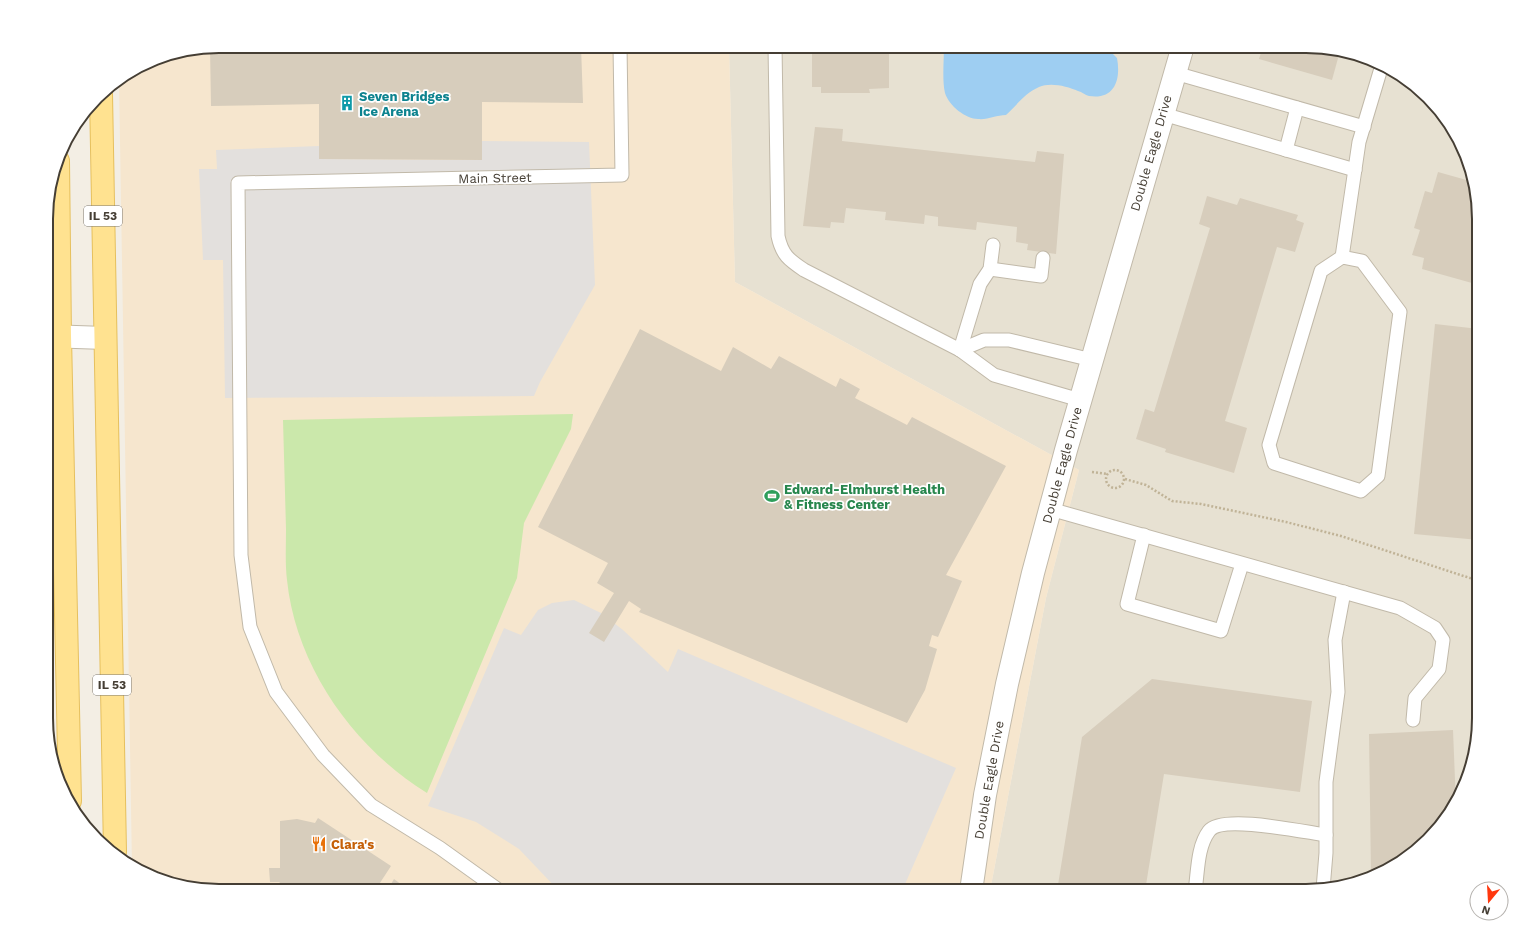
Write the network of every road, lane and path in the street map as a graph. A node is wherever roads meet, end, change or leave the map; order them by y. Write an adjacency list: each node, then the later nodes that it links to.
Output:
1 (620, 53): 35 (lane, Main Street)
2 (775, 53): 19 (lane)
3 (1181, 53): 5 (street, Double Eagle Drive)
4 (1380, 71): 9 (lane)
5 (1175, 73): 7 (lane); 8 (street, Double Eagle Drive)
6 (101, 103): 18 (main road, IL 53)
7 (1297, 108): 9 (lane); 10 (lane)
8 (1163, 114): 10 (lane); 20 (street, Double Eagle Drive)
9 (1364, 127): 11 (lane)
10 (1286, 150): 11 (lane)
11 (1355, 170): 14 (lane)
12 (58, 181): 17 (main road)
13 (993, 245): 16 (lane)
14 (1342, 257): 14 (lane)
15 (1043, 258): 16 (lane)
16 (990, 269): 19 (lane)
17 (54, 336): 18 (street); 31 (main road)
18 (105, 338): 33 (main road, IL 53)
19 (960, 350): 20 (lane); 21 (lane)
20 (1092, 360): 21 (street, Double Eagle Drive)
21 (1080, 400): 25 (street, Double Eagle Drive)
22 (1092, 472): 23 (path)
23 (1107, 474): 24 (path); 24 (path)
24 (1125, 479): 28 (path)
25 (1050, 509): 26 (lane); 36 (street, Double Eagle Drive)
26 (1144, 536): 27 (lane); 27 (lane)
27 (1242, 564): 29 (lane)
28 (1472, 579)
29 (1344, 592): 30 (lane); 32 (lane)
30 (1413, 720)
31 (70, 790)
32 (1326, 835): 34 (lane); 37 (lane)
33 (115, 847)
34 (1324, 883)
35 (490, 884)
36 (972, 884)
37 (1196, 884)

